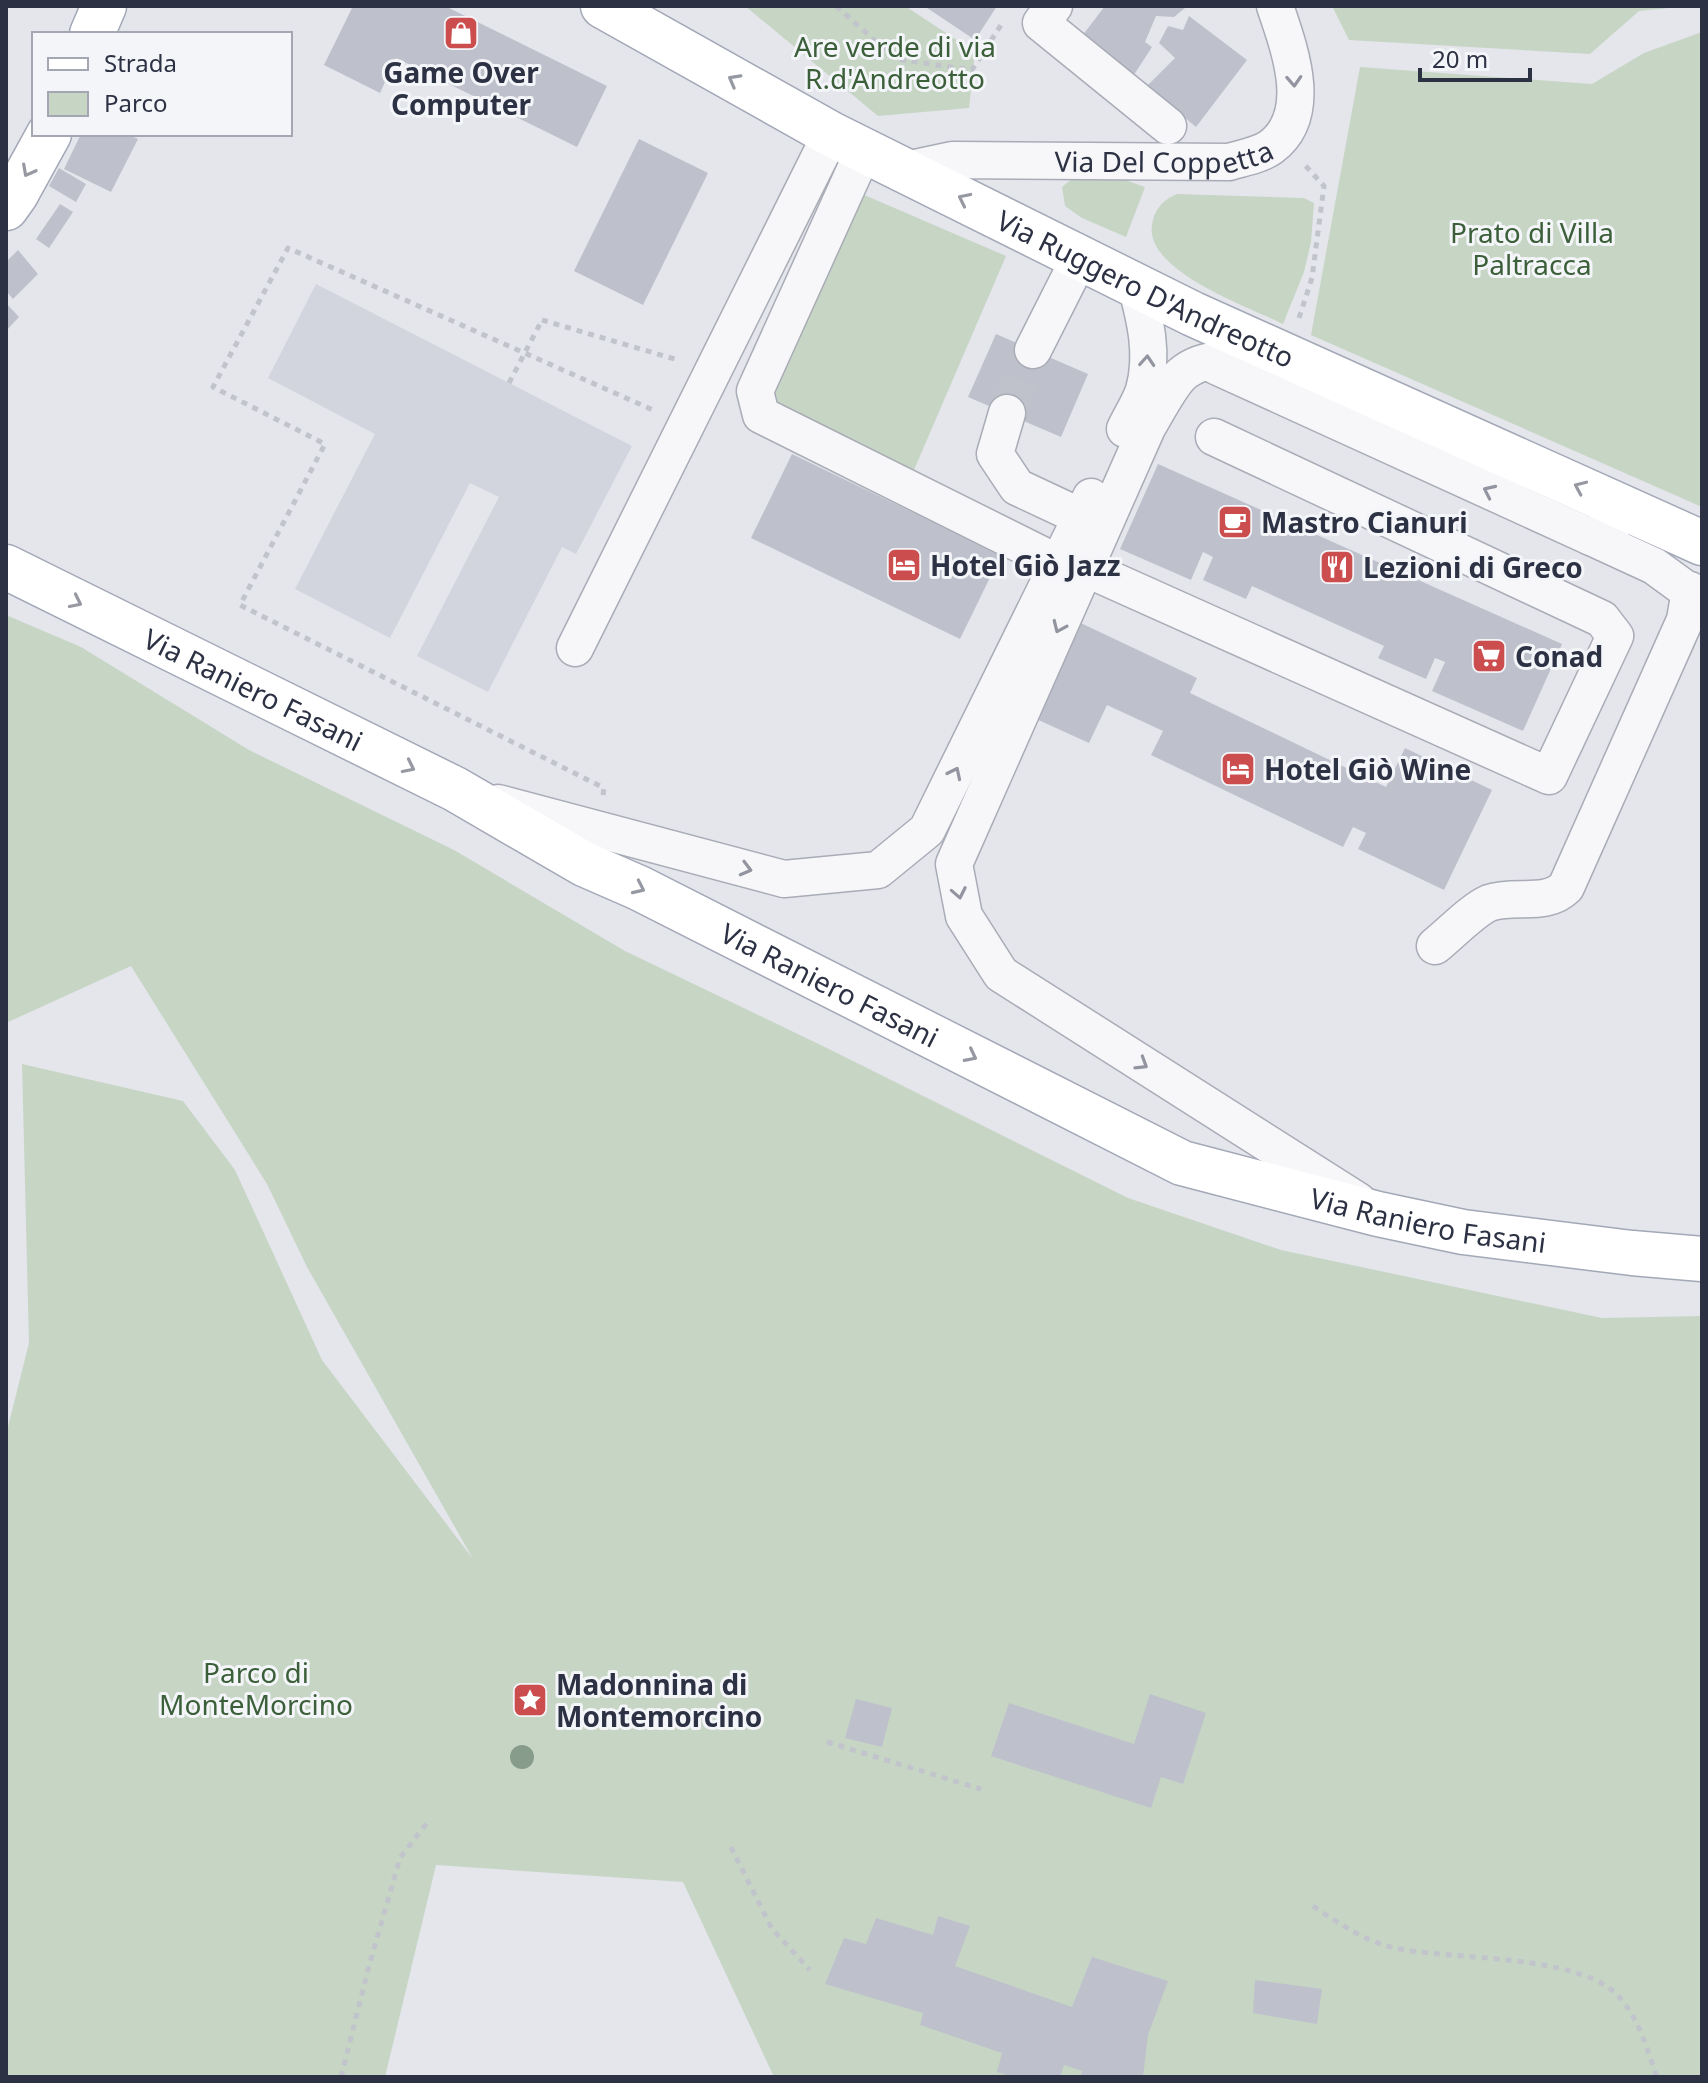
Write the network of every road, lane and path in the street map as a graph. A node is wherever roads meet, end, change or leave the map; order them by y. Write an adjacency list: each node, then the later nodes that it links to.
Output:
1 (104, 6): 7 (main road)
2 (603, 6): 10 (main road, Via Ruggero D'Andreotto, one-way to 2)
3 (836, 6): 6 (path)
4 (1054, 6): 8 (street)
5 (1275, 6): 11 (street, Via Del Coppetta, one-way to 11)
6 (1005, 19)
7 (93, 32)
8 (1168, 126)
9 (48, 136): 13 (main road, one-way to 13)
10 (848, 142): 11 (main road, Via Ruggero D'Andreotto); 20 (street); 29 (street)
11 (905, 170): 14 (main road, Via Ruggero D'Andreotto, one-way to 11)
12 (1324, 186): 15 (path)
13 (6, 208)
14 (1080, 257): 16 (main road, Via Ruggero D'Andreotto); 17 (street)
15 (1312, 278)
16 (1136, 285): 19 (main road, Via Ruggero D'Andreotto); 26 (street, one-way to 16)
17 (1033, 350)
18 (1208, 362): 19 (street); 27 (street, one-way to 18); 29 (street)
19 (1310, 367): 25 (main road, Via Ruggero D'Andreotto, one-way to 19)
20 (714, 370): 21 (path, bridge); 23 (street)
21 (509, 383)
22 (1007, 413): 26 (street)
23 (687, 424): 32 (street); 34 (path)
24 (1214, 437): 29 (street)
25 (1633, 510): 27 (street); 28 (main road, Via Ruggero D'Andreotto)
26 (1081, 517): 29 (street)
27 (1591, 537): 31 (street)
28 (1702, 543)
29 (1072, 566): 34 (street, one-way to 29); 36 (street, one-way to 36)
30 (6, 567): 33 (main road, Via Raniero Fasani, one-way to 33)
31 (1696, 596): 35 (street)
32 (575, 648)
33 (455, 789): 34 (street); 36 (main road, Via Raniero Fasani, one-way to 36)
34 (596, 830)
35 (1435, 946)
36 (1378, 1214): 37 (main road, Via Raniero Fasani)
37 (1702, 1259)
38 (827, 1742): 39 (path)
39 (981, 1789)
40 (429, 1820): 44 (path)
41 (731, 1847): 43 (path)
42 (1313, 1906): 45 (path)
43 (810, 1970)
44 (341, 2077)
45 (1657, 2077)

